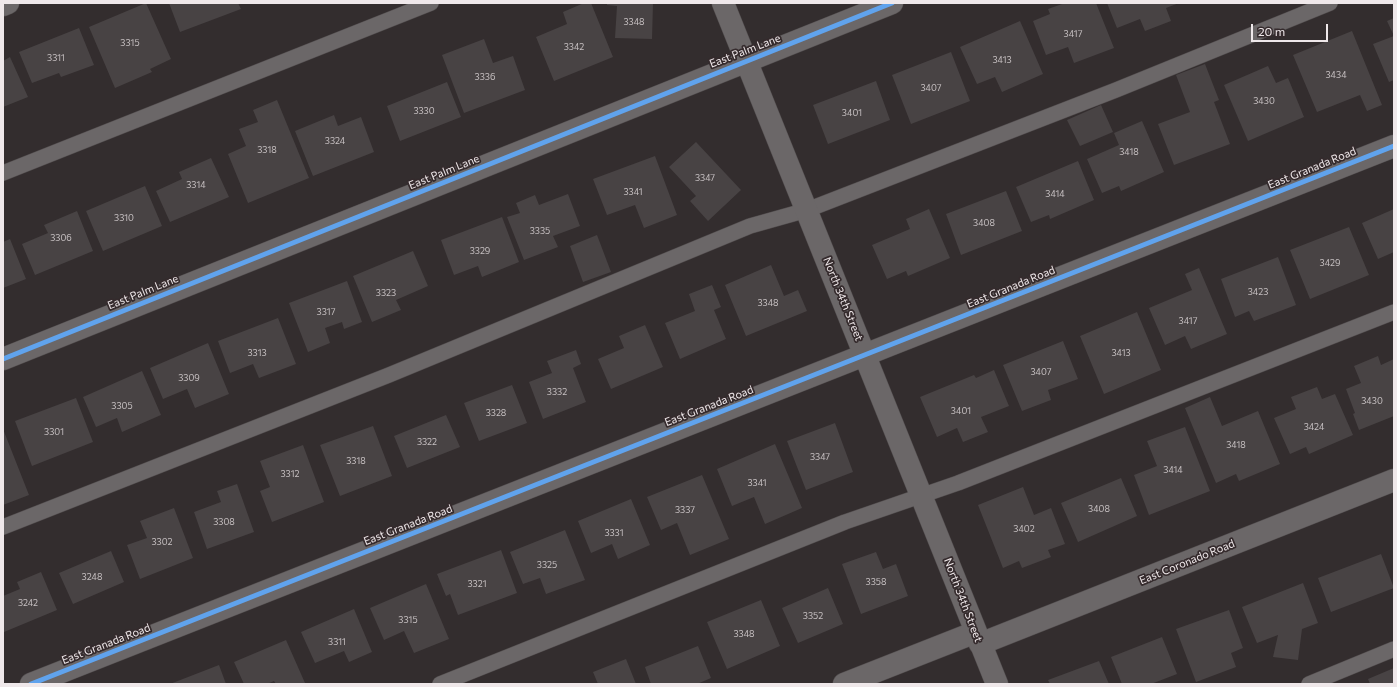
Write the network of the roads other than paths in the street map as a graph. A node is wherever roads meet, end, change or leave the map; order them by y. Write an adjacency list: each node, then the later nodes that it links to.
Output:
1 (8, 3): 6 (street)
2 (431, 3): 9 (lane)
3 (723, 3): 7 (street, North 34th Street)
4 (892, 3): 7 (street, East Palm Lane)
5 (1330, 3): 10 (lane)
6 (3, 5)
7 (747, 61): 10 (street, North 34th Street); 13 (street, East Palm Lane)
8 (1394, 146): 12 (street, East Granada Road)
9 (3, 173)
10 (807, 210): 12 (street, North 34th Street); 16 (lane)
11 (1394, 312): 15 (lane)
12 (866, 356): 15 (street, North 34th Street); 19 (street, East Granada Road)
13 (3, 359)
14 (1394, 480): 17 (street, East Coronado Road)
15 (922, 496): 17 (street, North 34th Street); 20 (lane)
16 (3, 527)
17 (978, 638): 21 (street, East Coronado Road); 22 (street, North 34th Street)
18 (1394, 649): 23 (lane)
19 (31, 684)
20 (440, 684)
21 (844, 684)
22 (997, 684)
23 (1309, 684)

